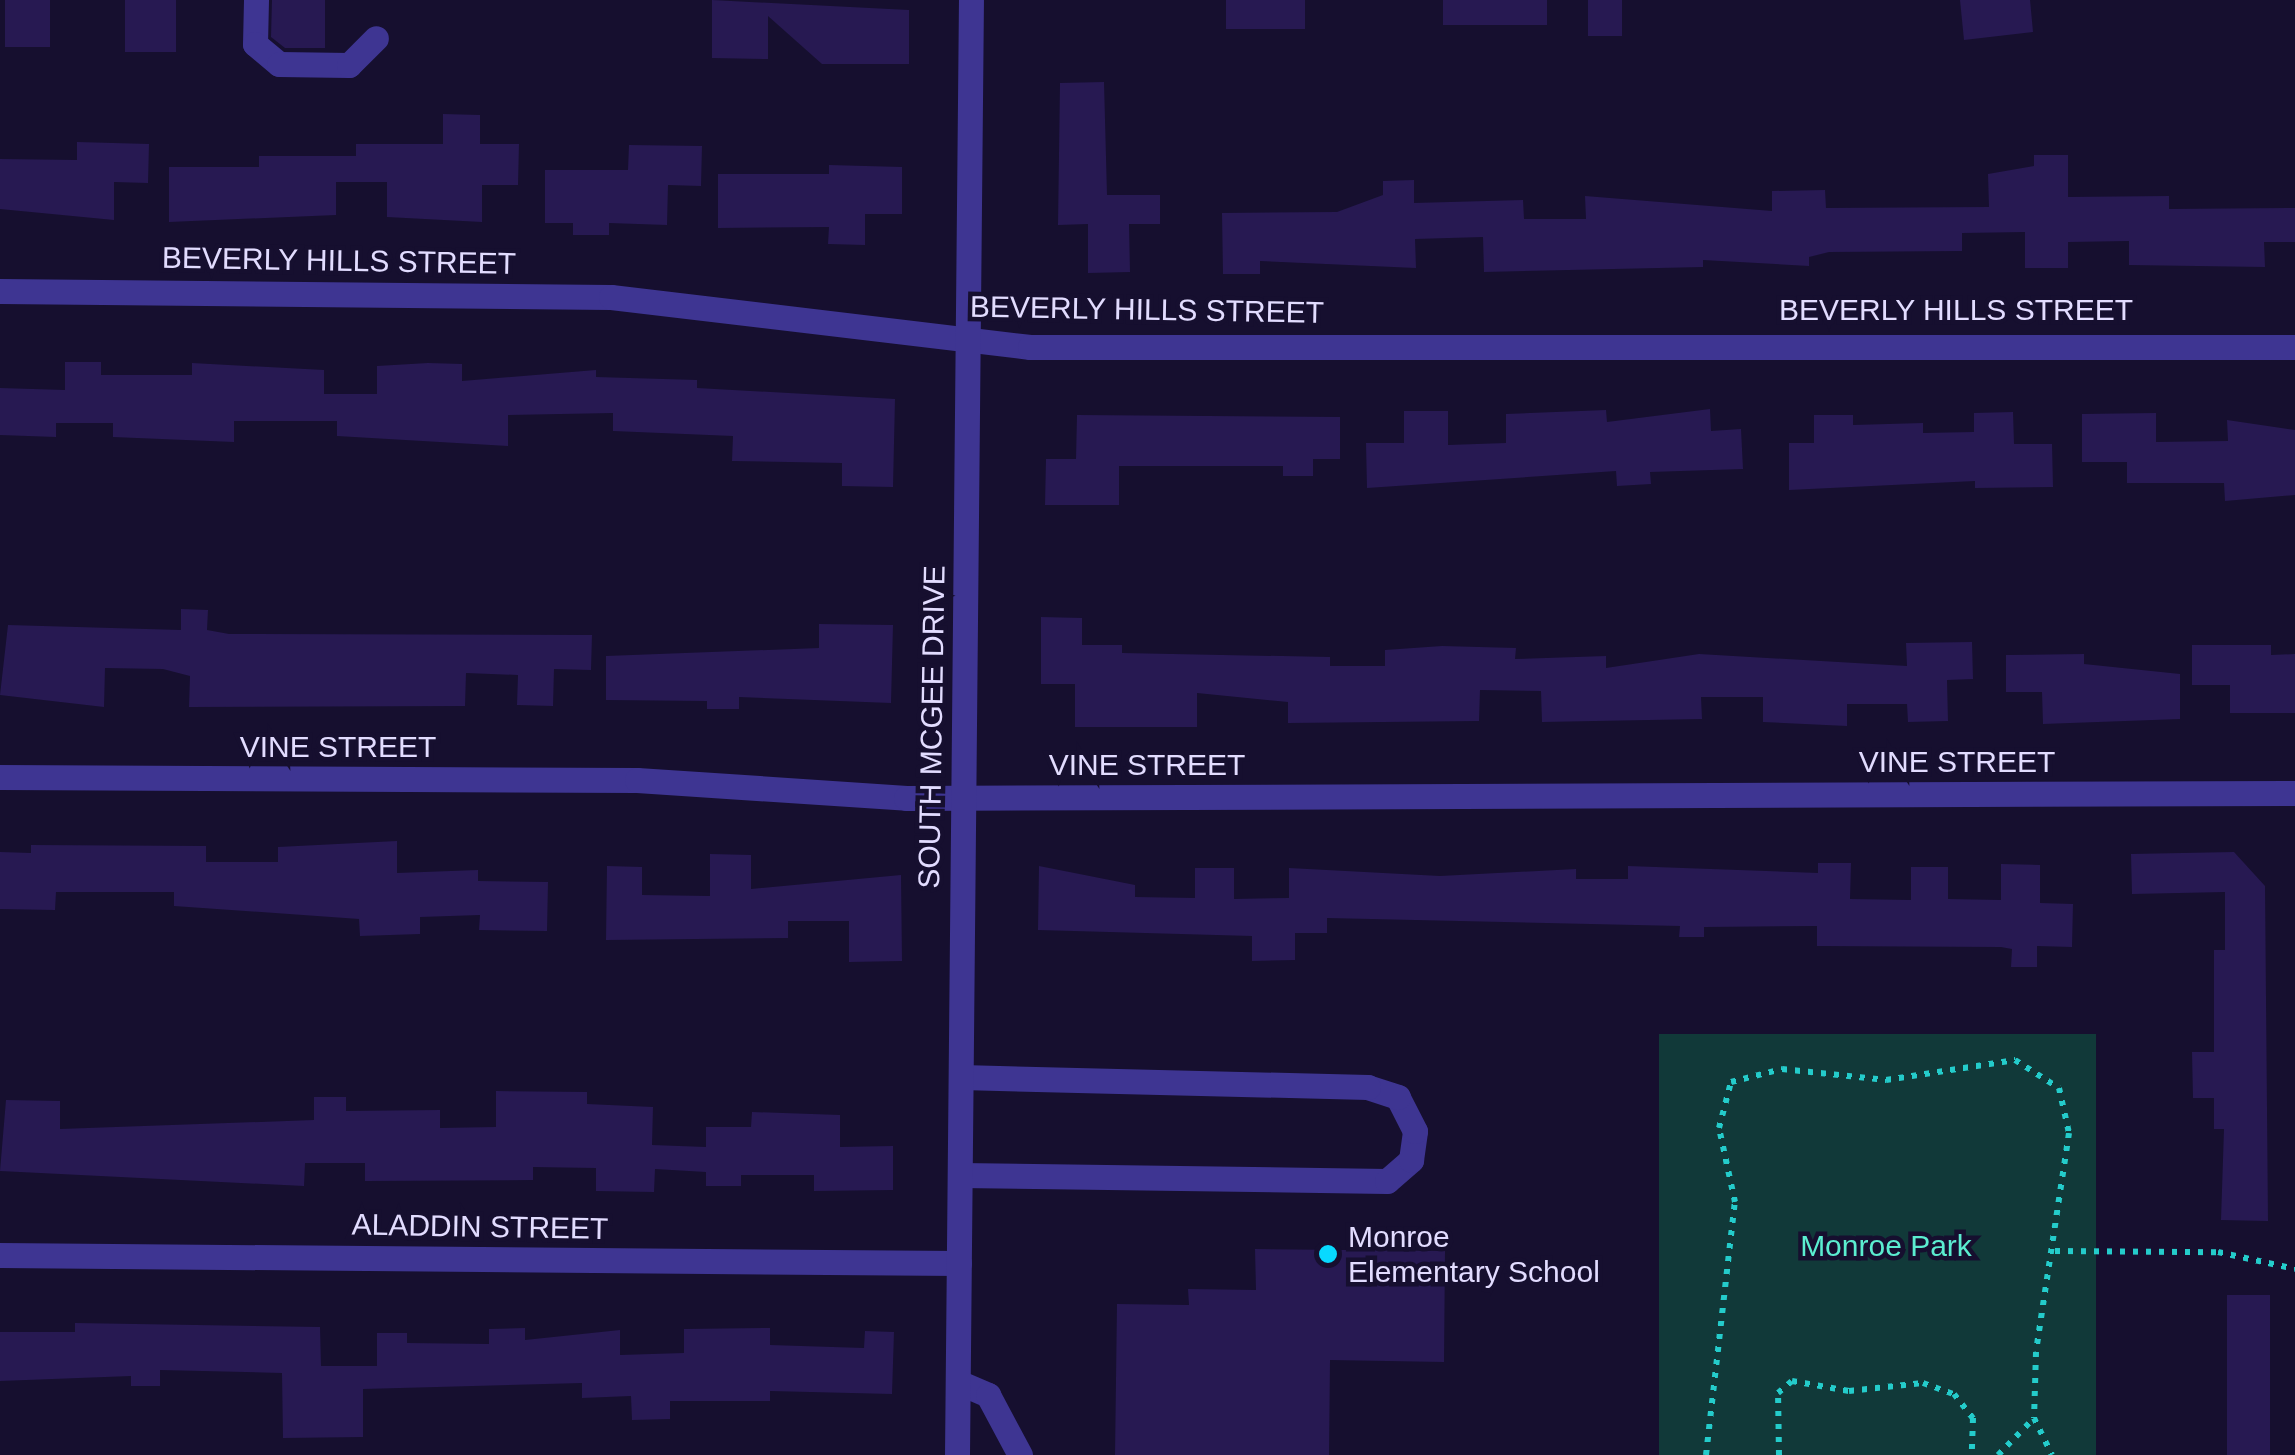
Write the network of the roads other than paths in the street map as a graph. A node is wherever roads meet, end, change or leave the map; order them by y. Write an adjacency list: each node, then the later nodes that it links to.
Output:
1 (256, 0): 3 (street)
2 (971, 0): 5 (street, SOUTH MCGEE DRIVE)
3 (376, 38)
4 (0, 291): 5 (street, BEVERLY HILLS STREET)
5 (968, 342): 6 (street, BEVERLY HILLS STREET); 9 (street, SOUTH MCGEE DRIVE)
6 (2295, 347)
7 (0, 777): 9 (street, VINE STREET)
8 (2295, 793): 9 (street, VINE STREET)
9 (965, 797): 10 (street, SOUTH MCGEE DRIVE)
10 (961, 1077): 11 (street, SOUTH MCGEE DRIVE); 11 (street)
11 (960, 1175): 13 (street, SOUTH MCGEE DRIVE)
12 (0, 1255): 13 (street, ALADDIN STREET)
13 (959, 1263): 14 (street, SOUTH MCGEE DRIVE)
14 (958, 1382): 15 (street, SOUTH MCGEE DRIVE); 16 (street)
15 (957, 1455)
16 (1020, 1455)

